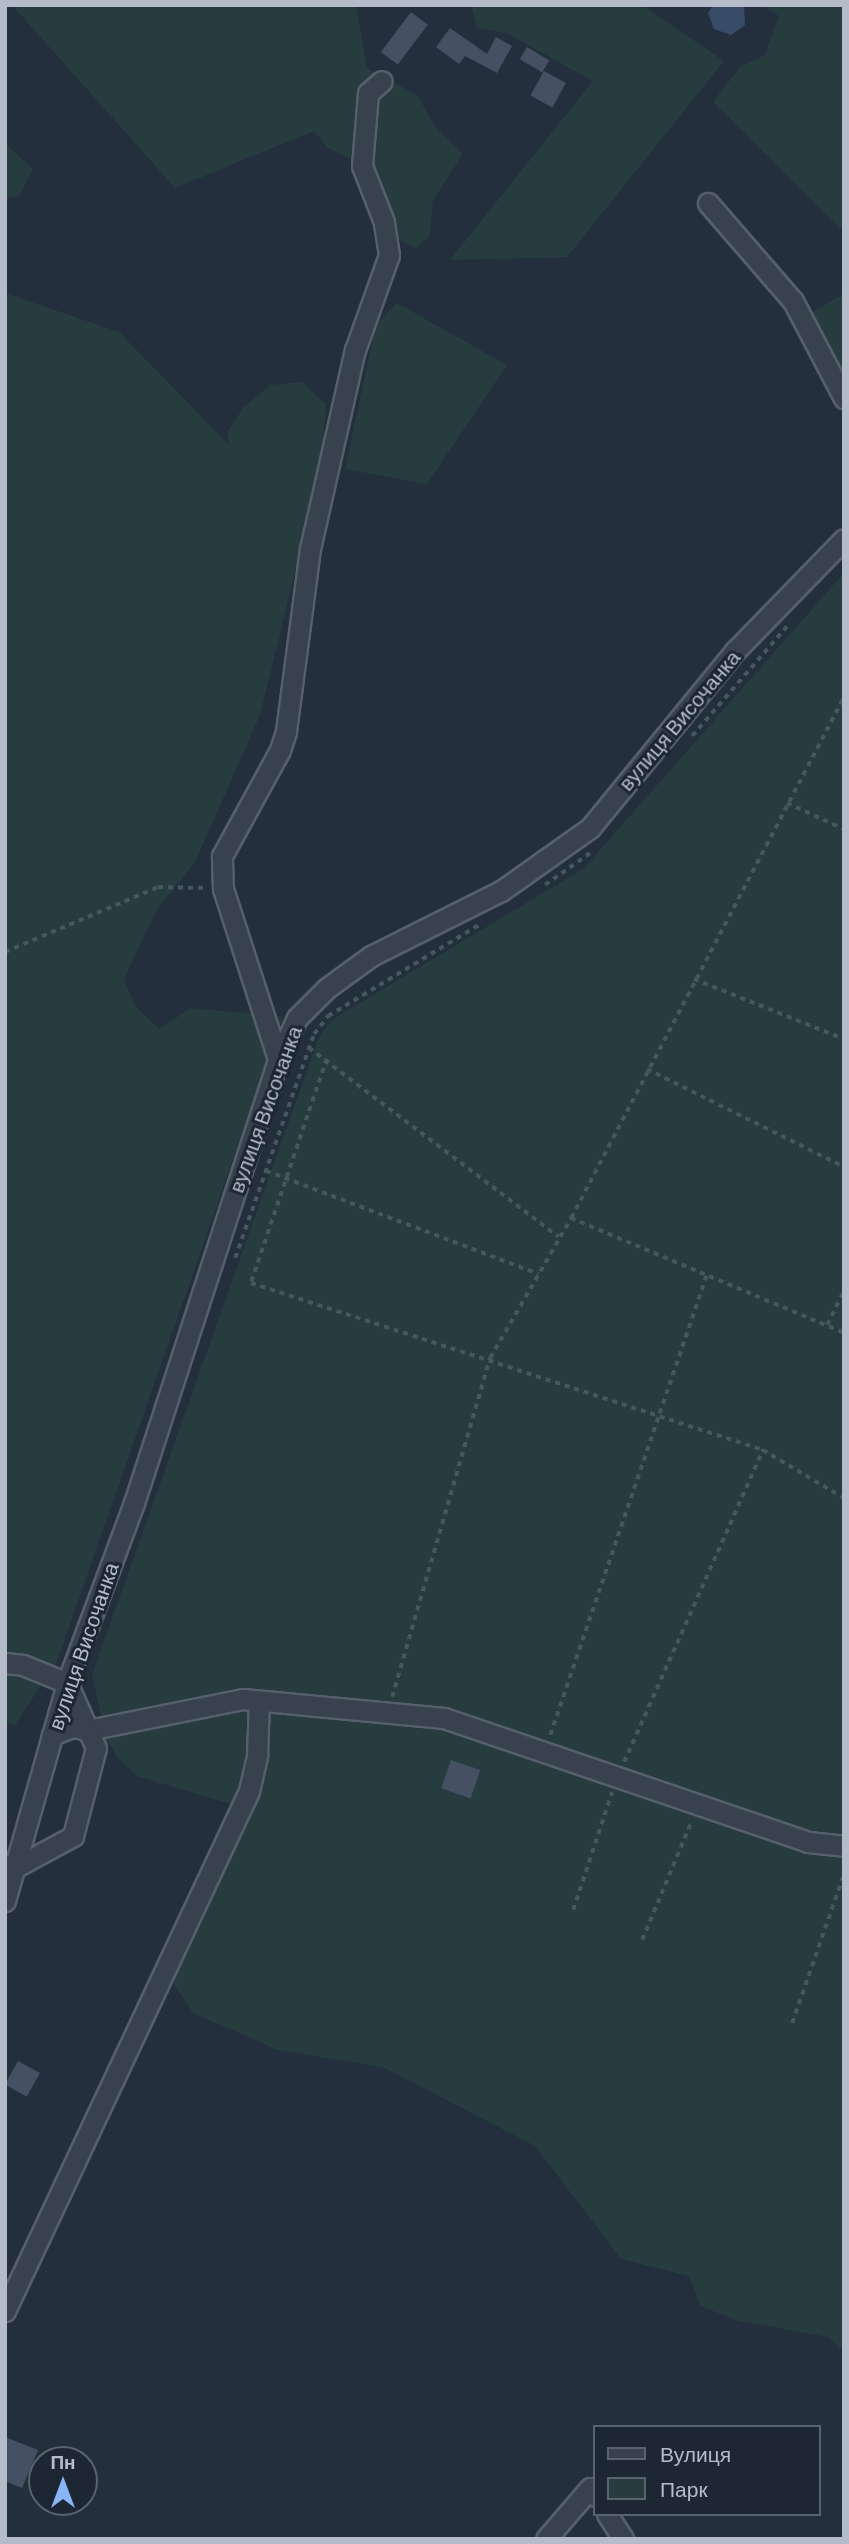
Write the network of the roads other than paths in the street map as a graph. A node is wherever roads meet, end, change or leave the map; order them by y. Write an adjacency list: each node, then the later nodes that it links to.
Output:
1 (382, 81): 5 (street)
2 (708, 203): 3 (street)
3 (844, 398)
4 (844, 539): 5 (street, вулиця Височанка)
5 (278, 1059): 7 (street, вулиця Височанка)
6 (5, 1663): 7 (street)
7 (67, 1683): 9 (street); 10 (street, вулиця Височанка)
8 (259, 1701): 9 (street); 11 (street); 14 (street)
9 (88, 1730): 10 (street); 12 (street)
10 (52, 1735): 12 (street, вулиця Височанка)
11 (844, 1846)
12 (11, 1865): 13 (street, вулиця Височанка)
13 (5, 1901)
14 (5, 2311)
15 (594, 2495): 17 (street)
16 (608, 2516): 18 (street)
17 (546, 2539)
18 (623, 2539)

